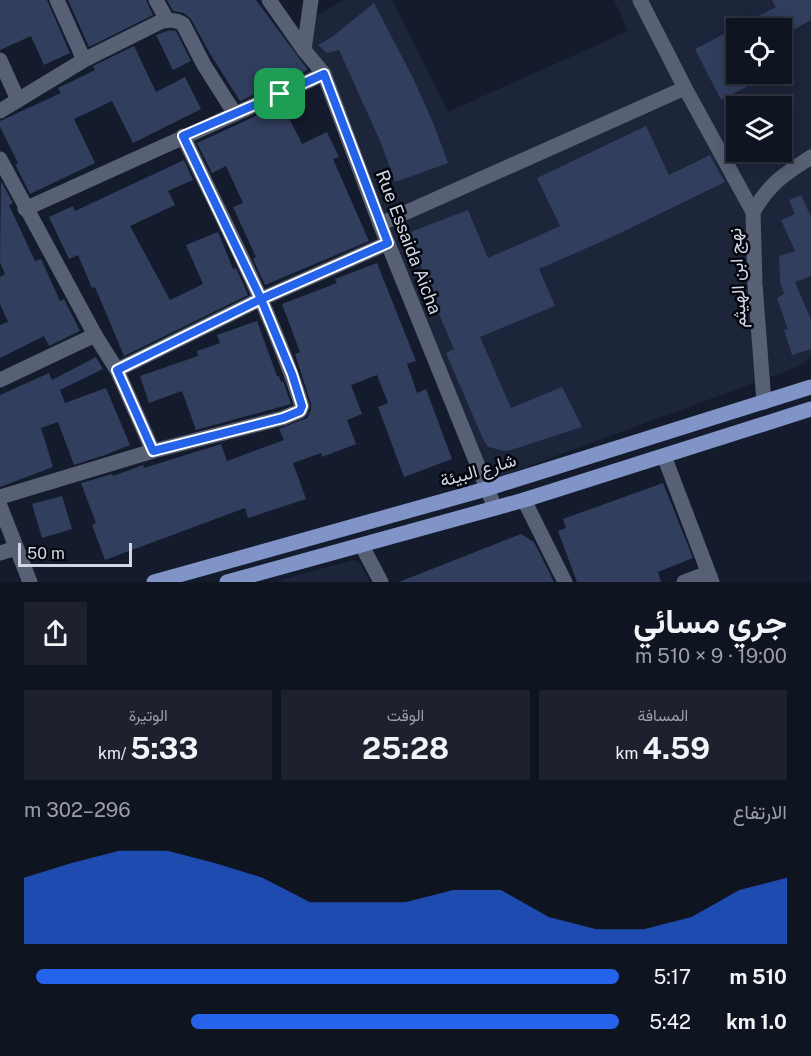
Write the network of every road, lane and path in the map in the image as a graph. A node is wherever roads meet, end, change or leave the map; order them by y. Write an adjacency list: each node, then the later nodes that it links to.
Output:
1 (57, 0): 9 (street)
2 (156, 0): 6 (street)
3 (269, 0): 7 (street, Rue Essaida Aicha)
4 (311, 0): 7 (street)
5 (640, 0): 11 (street, نهج ابن الهيثم)
6 (167, 20): 9 (street); 14 (street)
7 (304, 50): 10 (street, Rue Essaida Aicha)
8 (0, 60): 12 (street)
9 (84, 60): 12 (street)
10 (324, 74): 14 (street); 20 (street, Rue Essaida Aicha)
11 (685, 88): 19 (street, نهج ابن الهيثم); 20 (street)
12 (18, 100): 13 (street)
13 (0, 111)
14 (235, 114): 15 (street)
15 (183, 136): 18 (street); 22 (street)
16 (811, 157): 19 (street)
17 (0, 159): 18 (street)
18 (25, 209): 23 (street)
19 (753, 212): 27 (street, نهج ابن الهيثم)
20 (380, 224): 21 (street, Rue Essaida Aicha)
21 (388, 243): 22 (street); 31 (street, Rue Essaida Aicha)
22 (261, 299): 24 (street); 29 (street)
23 (95, 335): 24 (street); 25 (street)
24 (117, 370): 29 (street)
25 (0, 380)
26 (811, 387): 27 (main road, شارع البيئة)
27 (764, 402): 31 (main road, شارع البيئة)
28 (811, 409): 30 (main road)
29 (153, 451): 32 (street)
30 (664, 456): 33 (main road); 39 (street)
31 (486, 489): 35 (street, Rue Essaida Aicha); 42 (main road, شارع البيئة)
32 (0, 497)
33 (524, 500): 35 (main road); 45 (street)
34 (0, 506): 37 (street)
35 (495, 508): 36 (main road)
36 (362, 546): 40 (main road); 44 (street)
37 (16, 548): 38 (street); 41 (street)
38 (0, 553)
39 (710, 578): 46 (street)
40 (247, 579): 43 (main road)
41 (30, 582)
42 (154, 582)
43 (227, 582)
44 (381, 582)
45 (565, 582)
46 (684, 582)

